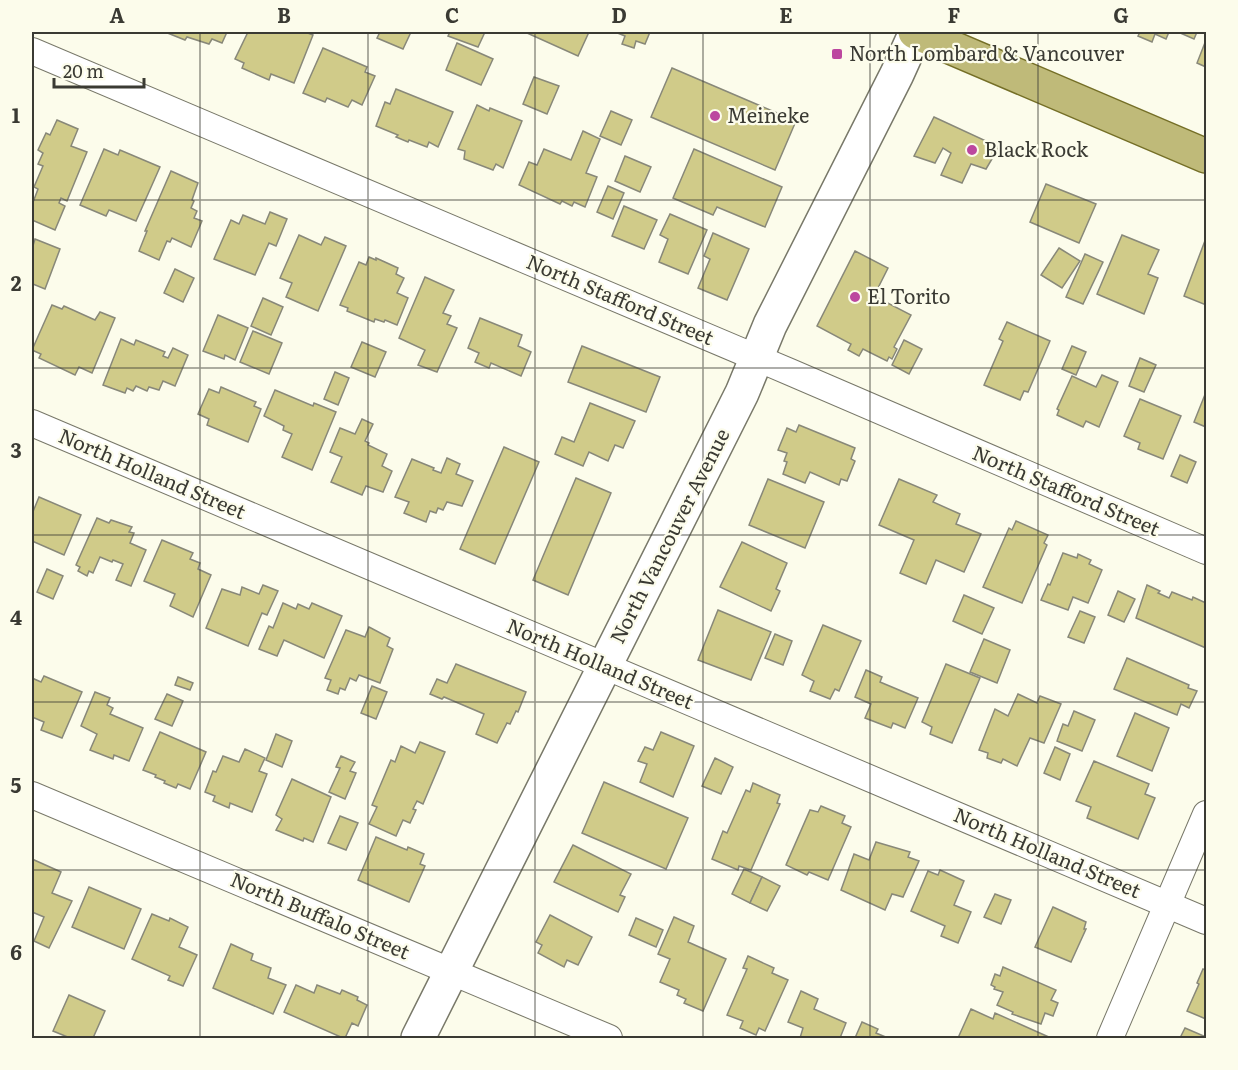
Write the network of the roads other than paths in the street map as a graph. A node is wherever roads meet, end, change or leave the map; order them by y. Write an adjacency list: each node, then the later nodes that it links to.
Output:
1 (37, 32): 3 (street)
2 (916, 32): 5 (main road); 6 (street, North Vancouver Avenue)
3 (32, 44)
4 (32, 51): 6 (street, North Stafford Street)
5 (1206, 156)
6 (757, 358): 8 (street, North Stafford Street); 9 (street, North Vancouver Avenue)
7 (32, 423): 9 (street, North Holland Street)
8 (1206, 551)
9 (605, 666): 12 (street, North Holland Street); 14 (street, North Vancouver Avenue)
10 (32, 795): 14 (street, North Buffalo Street)
11 (1206, 814): 12 (street)
12 (1168, 904): 13 (street, North Holland Street); 17 (street)
13 (1206, 921)
14 (452, 972): 15 (street, North Vancouver Avenue); 16 (street, North Buffalo Street)
15 (418, 1038)
16 (609, 1038)
17 (1110, 1038)

